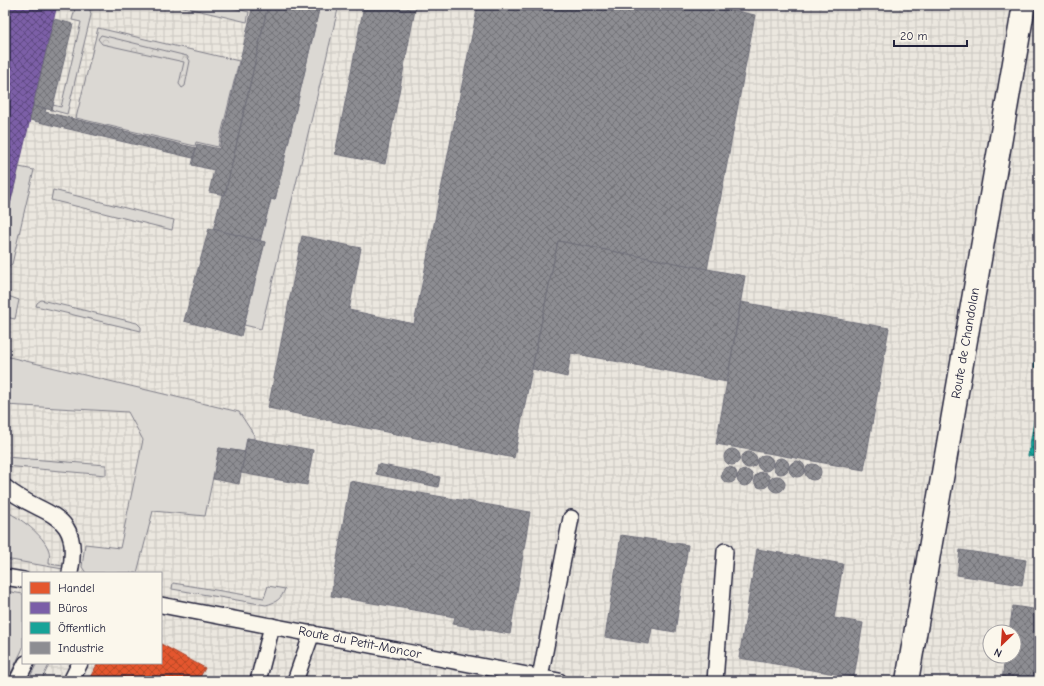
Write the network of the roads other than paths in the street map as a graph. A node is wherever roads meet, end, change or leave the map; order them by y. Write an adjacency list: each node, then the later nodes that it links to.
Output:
1 (1024, 5): 20 (street, Route de Chandolan)
2 (5, 487): 5 (lane)
3 (571, 518): 13 (lane)
4 (725, 551): 19 (lane)
5 (70, 572)
6 (5, 576): 7 (lane)
7 (22, 580)
8 (162, 605): 9 (lane, Route du Petit-Moncor)
9 (272, 626): 10 (lane, Route du Petit-Moncor); 16 (lane)
10 (312, 633): 13 (lane, Route du Petit-Moncor); 17 (lane)
11 (26, 664): 14 (lane)
12 (80, 664): 15 (lane)
13 (540, 677): 18 (lane, Route du Petit-Moncor)
14 (17, 681)
15 (71, 681)
16 (258, 681)
17 (295, 681)
18 (559, 681)
19 (715, 681)
20 (907, 681)

